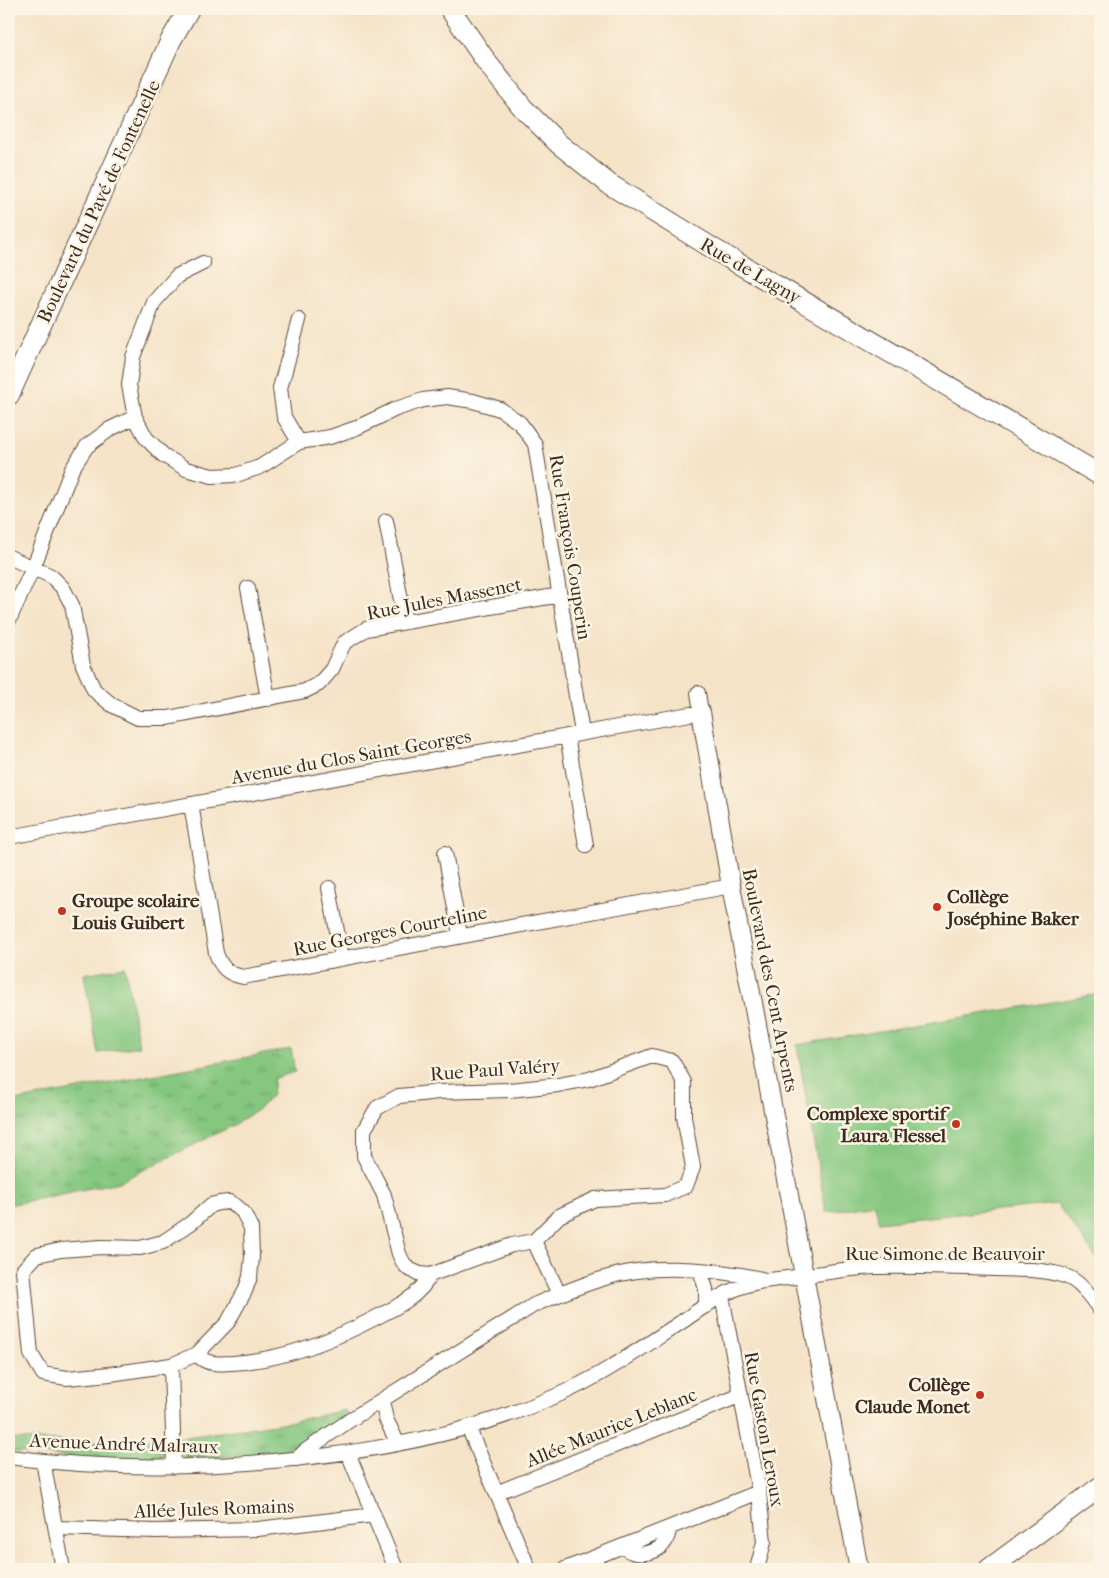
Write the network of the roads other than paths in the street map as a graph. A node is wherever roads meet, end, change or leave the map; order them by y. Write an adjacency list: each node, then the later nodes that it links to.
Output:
1 (189, 9): 5 (main road, Boulevard du Pavé de Fontenelle)
2 (450, 9): 8 (main road, Rue de Lagny)
3 (203, 263): 6 (street, Rue François Couperin)
4 (299, 320): 7 (street)
5 (9, 395)
6 (135, 417): 7 (street, Rue François Couperin); 11 (street)
7 (299, 442): 13 (street, Rue François Couperin)
8 (1100, 475)
9 (386, 521): 15 (street)
10 (9, 557): 11 (street, Rue Jules Massenet)
11 (33, 568): 14 (street); 17 (street, Rue Jules Massenet)
12 (248, 588): 17 (street)
13 (560, 595): 15 (street, Rue Jules Massenet); 19 (street, Rue François Couperin)
14 (9, 620)
15 (405, 621): 17 (street, Rue Jules Massenet)
16 (698, 694): 18 (street, Boulevard des Cent Arpents)
17 (268, 699)
18 (701, 712): 19 (street, Avenue du Clos Saint-Georges); 25 (street, Boulevard des Cent Arpents)
19 (582, 733): 20 (street, Avenue du Clos Saint-Georges)
20 (567, 736): 21 (street, Avenue du Clos Saint-Georges); 23 (street)
21 (191, 804): 22 (street, Avenue du Clos Saint-Georges); 28 (street, Rue Georges Courteline)
22 (9, 837)
23 (586, 845)
24 (445, 853): 27 (street)
25 (731, 886): 27 (street, Rue Georges Courteline); 32 (street, Boulevard des Cent Arpents)
26 (330, 888): 28 (street)
27 (460, 935): 28 (street, Rue Georges Courteline)
28 (342, 958)
29 (534, 1241): 31 (street); 31 (street, Rue Paul Valéry); 34 (street)
30 (700, 1270): 33 (street, Avenue André Malraux); 34 (street, Avenue André Malraux); 36 (street)
31 (430, 1275): 38 (street)
32 (805, 1276): 33 (street, Avenue André Malraux); 37 (street, Rue Simone de Beauvoir); 59 (street, Boulevard des Cent Arpents)
33 (765, 1280): 35 (street, Avenue André Malraux)
34 (559, 1294): 41 (street, Avenue André Malraux)
35 (722, 1296): 36 (street, Avenue André Malraux); 40 (street, Rue Gaston Leroux)
36 (706, 1306): 42 (street, Avenue André Malraux)
37 (1100, 1310)
38 (197, 1354): 39 (street); 39 (street)
39 (171, 1366): 48 (street)
40 (739, 1396): 50 (street, Rue Gaston Leroux); 51 (street, Allée Maurice Leblanc)
41 (382, 1401): 43 (street); 46 (street, Avenue André Malraux)
42 (468, 1427): 43 (street, Avenue André Malraux); 51 (street)
43 (398, 1444): 44 (street, Avenue André Malraux)
44 (348, 1453): 46 (street, Avenue André Malraux); 52 (street)
45 (9, 1457): 47 (street, Avenue André Malraux)
46 (297, 1459): 48 (street, Avenue André Malraux)
47 (43, 1461): 48 (street, Avenue André Malraux); 53 (street)
48 (174, 1467)
49 (1100, 1487): 60 (main road)
50 (758, 1492): 57 (street); 58 (street, Rue Gaston Leroux)
51 (496, 1493): 56 (street)
52 (374, 1515): 53 (street, Allée Jules Romains); 55 (street)
53 (56, 1528): 54 (street)
54 (64, 1569)
55 (396, 1569)
56 (529, 1569)
57 (565, 1569)
58 (757, 1569)
59 (859, 1569)
60 (989, 1569)

